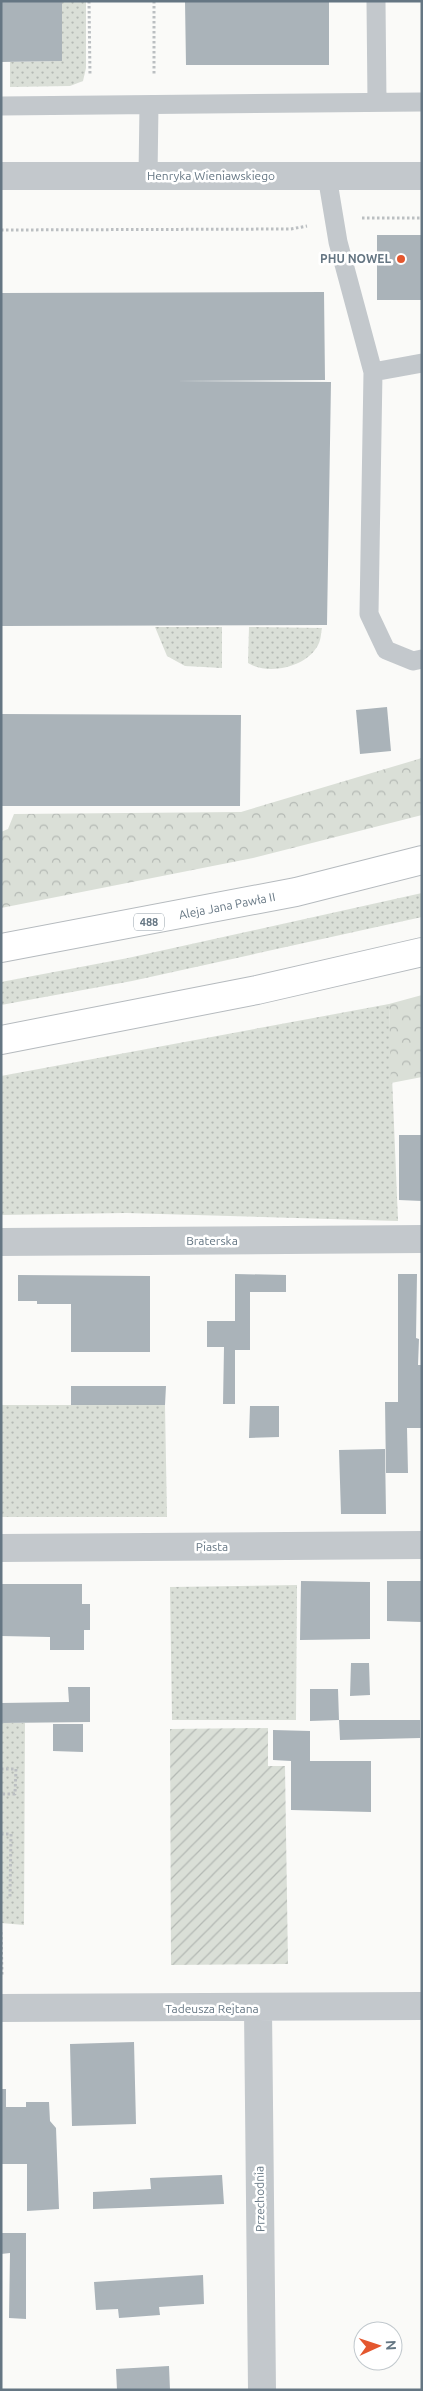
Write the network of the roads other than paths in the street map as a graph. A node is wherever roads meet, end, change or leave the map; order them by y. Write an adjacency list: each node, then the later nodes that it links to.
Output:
1 (376, 1): 2 (lane)
2 (377, 102): 3 (lane); 4 (lane)
3 (422, 102)
4 (149, 105): 5 (lane); 7 (lane)
5 (1, 106)
6 (1, 176): 7 (street, Henryka Wieniawskiego)
7 (148, 176): 8 (street, Henryka Wieniawskiego)
8 (327, 176): 9 (street, Henryka Wieniawskiego); 11 (lane)
9 (422, 176)
10 (422, 363): 11 (lane)
11 (372, 372): 12 (lane)
12 (422, 659)
13 (422, 860): 14 (main road, Aleja Jana Pawła II / 488)
14 (1, 948)
15 (422, 952): 16 (main road)
16 (1, 1040)
17 (422, 1239): 18 (street, Braterska)
18 (1, 1242)
19 (422, 1545): 20 (street, Piasta)
20 (1, 1548)
21 (422, 2006): 23 (street, Tadeusza Rejtana)
22 (1, 2008): 23 (street, Tadeusza Rejtana)
23 (258, 2009): 24 (street, Przechodnia)
24 (262, 2390)

